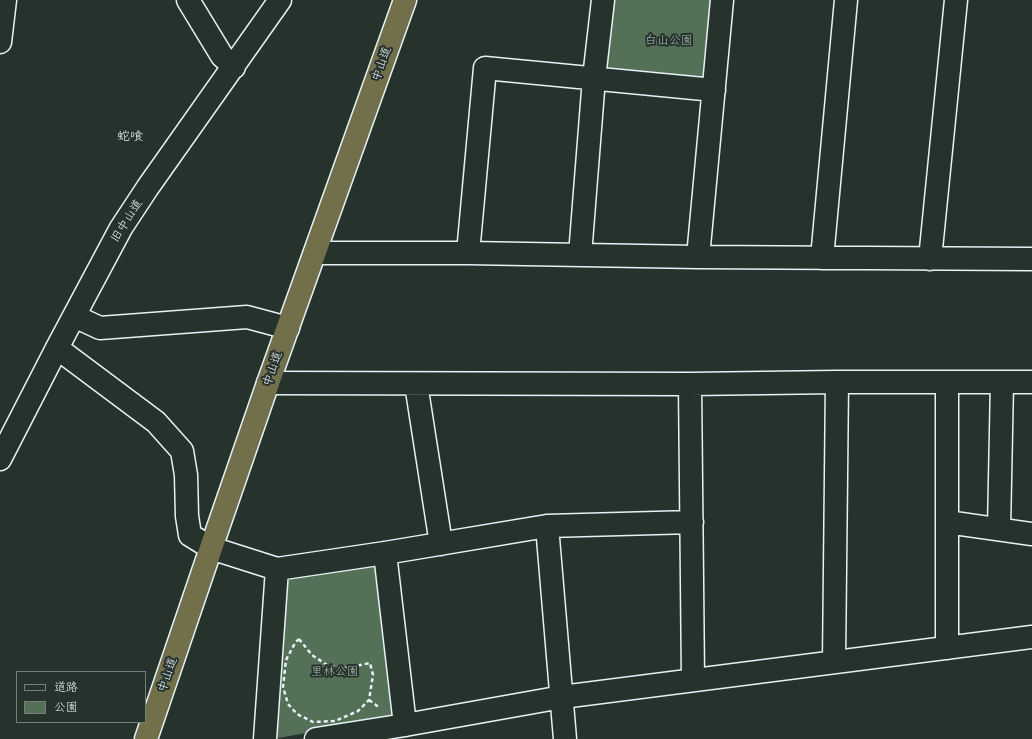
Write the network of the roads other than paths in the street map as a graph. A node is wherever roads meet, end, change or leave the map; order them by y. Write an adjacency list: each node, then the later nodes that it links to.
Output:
1 (5, 0): 9 (street)
2 (188, 0): 10 (street)
3 (280, 0): 10 (street, 旧中山道)
4 (405, 0): 13 (highway, 中山道)
5 (603, 0): 11 (street)
6 (722, 0): 12 (street)
7 (846, 0): 17 (street)
8 (956, 0): 18 (street)
9 (0, 42)
10 (234, 67): 20 (street, 旧中山道)
11 (594, 78): 12 (street); 14 (street); 15 (street)
12 (714, 90): 16 (street)
13 (315, 253): 14 (street); 21 (highway, 中山道)
14 (468, 253): 15 (street)
15 (580, 255): 16 (street)
16 (698, 257): 17 (street)
17 (822, 258): 18 (street)
18 (930, 259): 19 (street)
19 (1032, 259)
20 (74, 316): 21 (street); 22 (street, 旧中山道)
21 (288, 328): 27 (highway, 中山道)
22 (57, 348): 30 (street, 旧中山道); 37 (street)
23 (837, 382): 24 (street); 29 (street); 42 (street)
24 (948, 382): 25 (street); 32 (street)
25 (1002, 382): 26 (street); 34 (street)
26 (1032, 382)
27 (268, 383): 28 (street); 37 (highway, 中山道)
28 (416, 384): 29 (street); 36 (street)
29 (690, 384): 31 (street)
30 (0, 459)
31 (692, 522): 33 (street); 43 (street)
32 (947, 522): 34 (street); 41 (street)
33 (547, 526): 36 (street); 44 (street)
34 (999, 529): 35 (street)
35 (1032, 534)
36 (440, 544): 38 (street)
37 (211, 548): 39 (street); 46 (highway, 中山道)
38 (385, 553): 39 (street); 45 (street)
39 (277, 569): 47 (street)
40 (1032, 637): 41 (street)
41 (947, 648): 42 (street)
42 (834, 662): 43 (street)
43 (693, 680): 44 (street)
44 (562, 697): 45 (street); 49 (street)
45 (405, 725): 48 (street)
46 (146, 739)
47 (264, 739)
48 (316, 739)
49 (566, 739)

